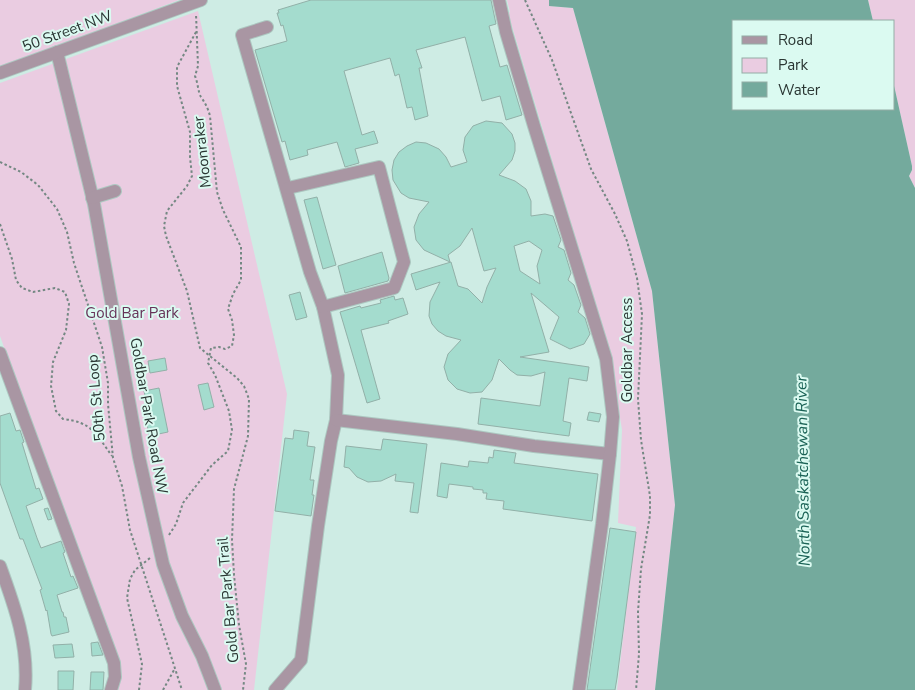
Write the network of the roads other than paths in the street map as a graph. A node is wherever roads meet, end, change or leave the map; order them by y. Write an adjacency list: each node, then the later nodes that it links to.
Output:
1 (499, 0): 12 (street)
2 (199, 6): 4 (street, 50 Street NW)
3 (266, 27): 6 (street)
4 (57, 52): 5 (street, 50 Street NW); 8 (street, Goldbar Park Road NW)
5 (0, 73)
6 (288, 188): 9 (street); 9 (street)
7 (115, 191): 8 (street)
8 (92, 198): 17 (street, Goldbar Park Road NW)
9 (323, 307): 11 (street)
10 (0, 353): 16 (street)
11 (336, 420): 12 (street); 18 (street)
12 (610, 454): 19 (street)
13 (0, 566): 14 (street)
14 (4, 590): 15 (street)
15 (25, 690)
16 (111, 690)
17 (215, 690)
18 (275, 690)
19 (579, 690)

